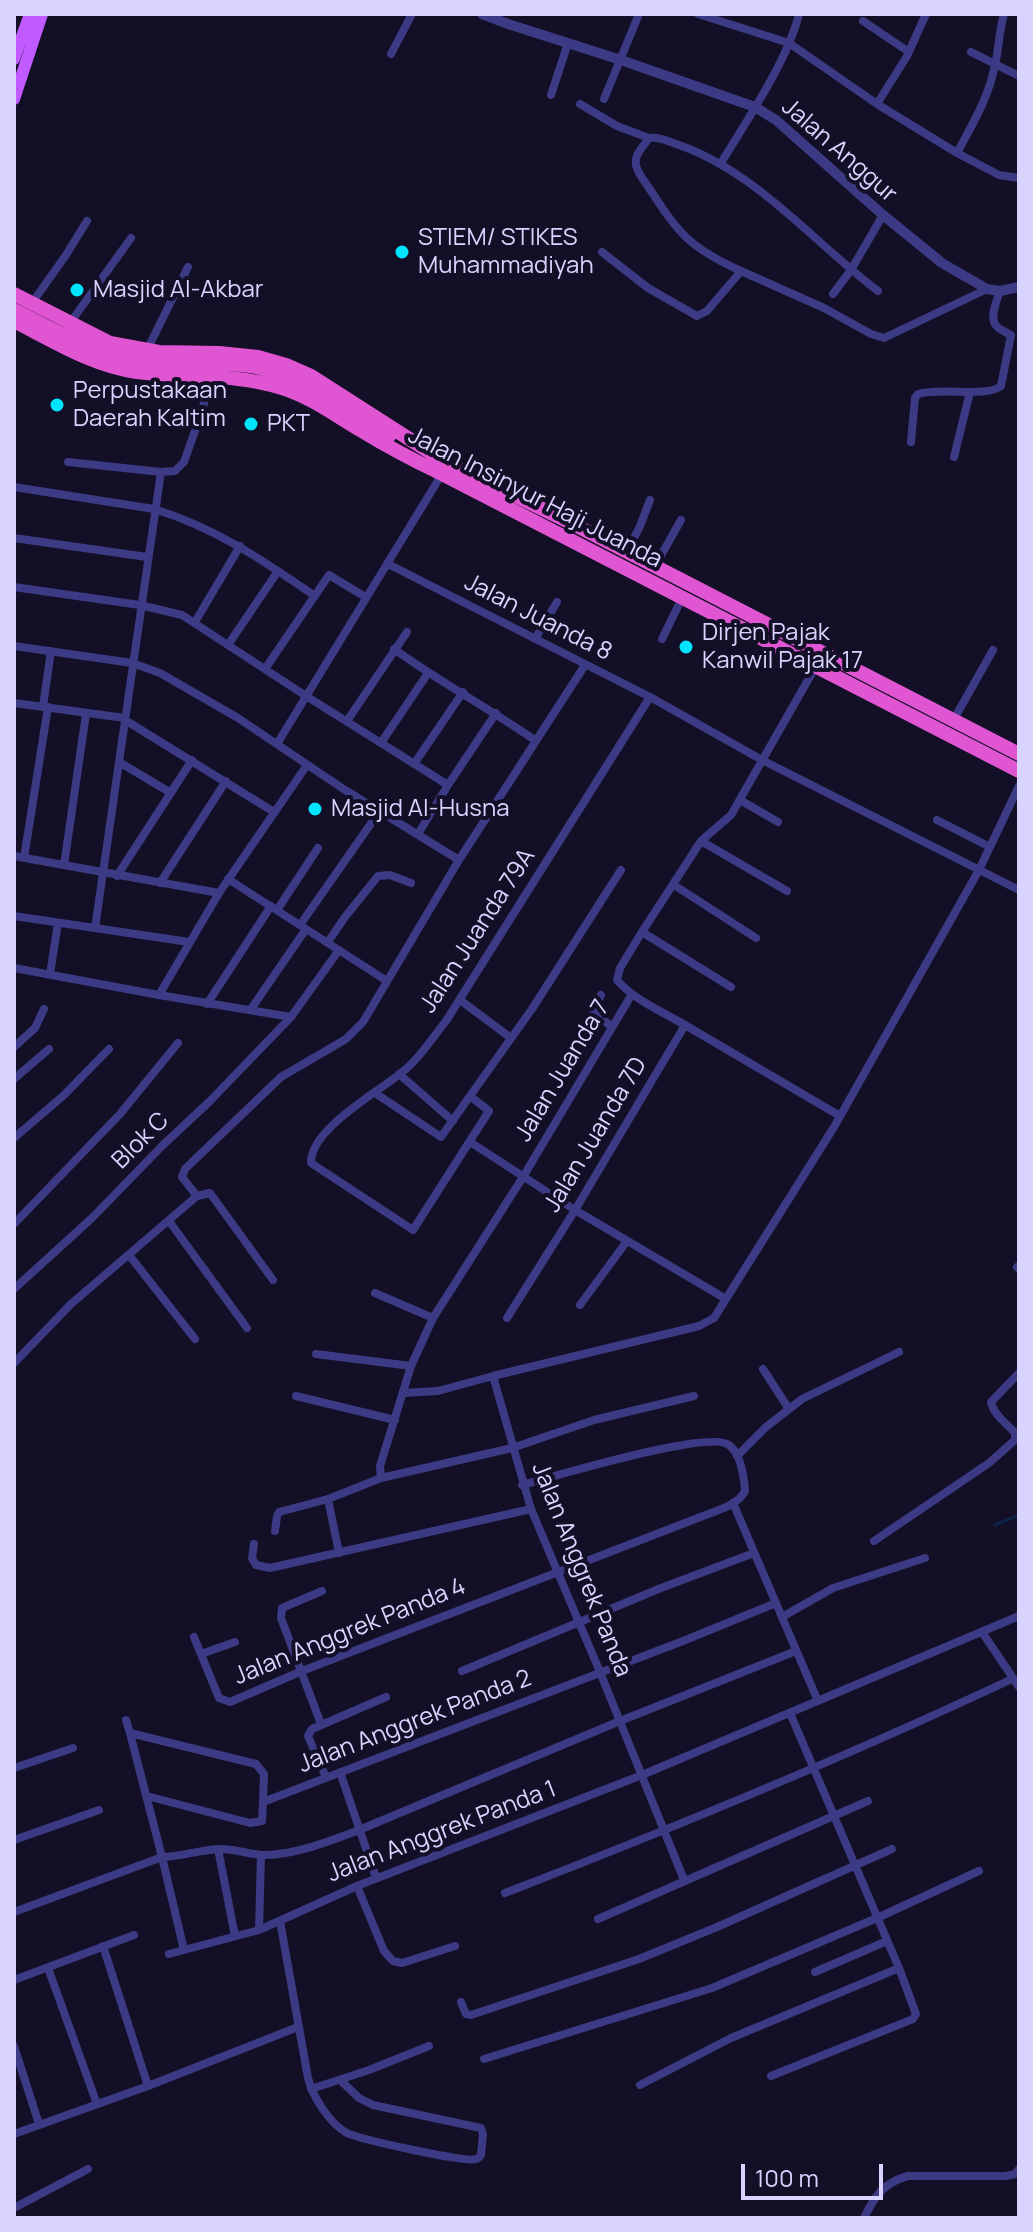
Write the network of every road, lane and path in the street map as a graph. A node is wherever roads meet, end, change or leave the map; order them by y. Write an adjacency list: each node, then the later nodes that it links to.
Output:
1 (30, 14): 18 (main road)
2 (42, 14): 23 (main road)
3 (412, 14): 17 (street)
4 (482, 14): 11 (street, Jalan Anggur)
5 (639, 14): 19 (street)
6 (698, 14): 10 (street)
7 (799, 14): 14 (street)
8 (926, 14): 15 (street)
9 (1004, 14): 20 (street)
10 (722, 18): 14 (street)
11 (511, 19): 13 (street, Jalan Anggur)
12 (863, 21): 15 (street)
13 (568, 43): 19 (street, Jalan Anggur); 22 (street)
14 (789, 43): 26 (street); 27 (street)
15 (909, 52): 26 (street)
16 (971, 52): 20 (street)
17 (391, 54)
18 (14, 59)
19 (621, 60): 24 (street); 27 (street, Jalan Anggur)
20 (995, 65): 21 (street); 29 (street)
21 (1019, 76)
22 (551, 95)
23 (14, 99)
24 (604, 99)
25 (580, 104): 28 (street)
26 (877, 104): 29 (street)
27 (755, 107): 30 (street); 32 (street, Jalan Anggur)
28 (649, 138): 30 (street); 38 (street)
29 (957, 153): 31 (street)
30 (721, 163): 37 (street)
31 (1019, 178)
32 (883, 215): 37 (street); 41 (street, Jalan Anggur)
33 (87, 221): 46 (street)
34 (131, 238): 49 (street)
35 (602, 252): 38 (street)
36 (188, 267): 52 (street)
37 (851, 270): 42 (street); 45 (street)
38 (741, 271): 41 (street)
39 (14, 284): 46 (highway)
40 (1019, 287): 43 (street, Jalan Anggur)
41 (987, 289): 43 (street, Jalan Anggur)
42 (878, 291)
43 (1000, 291): 51 (street)
44 (14, 294): 46 (highway, Jalan Insinyur Haji Juanda)
45 (833, 294)
46 (31, 302): 49 (highway, Jalan Insinyur Haji Juanda)
47 (14, 310): 58 (highway)
48 (14, 321): 50 (highway, Jalan Insinyur Haji Juanda)
49 (69, 324): 52 (highway, Jalan Insinyur Haji Juanda)
50 (22, 330): 53 (highway, Jalan Insinyur Haji Juanda)
51 (1015, 337): 54 (street)
52 (147, 350): 58 (highway, Jalan Insinyur Haji Juanda)
53 (209, 377): 58 (highway, Jalan Insinyur Haji Juanda); 59 (street)
54 (970, 392): 55 (street); 56 (street)
55 (911, 442)
56 (954, 457)
57 (68, 462): 59 (street)
58 (440, 468): 66 (highway, Jalan Insinyur Haji Juanda); 68 (street); 69 (highway, Jalan Insinyur Haji Juanda)
59 (161, 472): 62 (street)
60 (14, 487): 62 (street)
61 (650, 500): 66 (street)
62 (154, 509): 65 (street); 67 (street)
63 (681, 520): 69 (street)
64 (14, 538): 67 (street)
65 (240, 546): 70 (street); 77 (street)
66 (627, 552): 69 (highway, Jalan Insinyur Haji Juanda)
67 (147, 557): 76 (street)
68 (388, 564): 79 (street, Jalan Juanda 8); 92 (street)
69 (648, 569): 74 (highway, Jalan Insinyur Haji Juanda); 99 (highway, Jalan Insinyur Haji Juanda)
70 (278, 571): 73 (street); 81 (street)
71 (14, 587): 76 (street)
72 (362, 595): 73 (street)
73 (315, 596): 89 (street)
74 (682, 598): 80 (street); 88 (highway, Jalan Insinyur Haji Juanda)
75 (557, 602): 79 (street)
76 (140, 605): 77 (street); 86 (street)
77 (195, 622): 81 (street)
78 (407, 632): 83 (street)
79 (535, 639): 87 (street, Jalan Juanda 8)
80 (662, 639)
81 (228, 645): 89 (street)
82 (14, 646): 85 (street)
83 (394, 649): 90 (street); 100 (street)
84 (993, 650): 99 (street)
85 (51, 651): 86 (street); 95 (street)
86 (132, 663): 98 (street); 103 (street)
87 (585, 665): 93 (street, Jalan Juanda 8); 101 (street)
88 (816, 666): 106 (street, Jalan Juanda 7); 110 (highway, Jalan Insinyur Haji Juanda)
89 (265, 669): 92 (street)
90 (428, 673): 91 (street); 102 (street)
91 (463, 692): 96 (street); 108 (street)
92 (306, 696): 100 (street); 103 (street)
93 (650, 697): 106 (street, Jalan Juanda 8); 155 (street, Jalan Juanda 79A)
94 (14, 703): 95 (street)
95 (46, 707): 97 (street); 124 (street)
96 (496, 713): 101 (street); 112 (street)
97 (86, 714): 98 (street); 126 (street)
98 (125, 719): 105 (street); 107 (street)
99 (954, 719): 104 (highway, Jalan Insinyur Haji Juanda)
100 (347, 721): 102 (street)
101 (536, 741): 125 (street)
102 (381, 743): 108 (street)
103 (277, 744): 109 (street)
104 (1019, 754)
105 (192, 760): 111 (street); 114 (street)
106 (762, 760): 115 (street, Jalan Juanda 7); 128 (street, Jalan Juanda 8)
107 (119, 762): 114 (street); 129 (street)
108 (414, 764): 112 (street)
109 (307, 765): 116 (street); 117 (street)
110 (1019, 771)
111 (226, 781): 116 (street); 132 (street)
112 (448, 785): 120 (street)
113 (1019, 786): 122 (street)
114 (171, 793): 130 (street)
115 (740, 800): 119 (street); 121 (street, Jalan Juanda 7)
116 (274, 812): 131 (street)
117 (379, 812): 120 (street); 141 (street)
118 (937, 820): 122 (street)
119 (778, 822)
120 (418, 834): 125 (street)
121 (701, 841): 134 (street, Jalan Juanda 7); 136 (street)
122 (990, 847): 128 (street)
123 (318, 848): 138 (street)
124 (19, 857): 126 (street)
125 (459, 860): 150 (street)
126 (64, 865): 129 (street)
127 (621, 870): 162 (street)
128 (979, 870): 135 (street, Jalan Juanda 8); 171 (street)
129 (101, 873): 130 (street); 142 (street)
130 (117, 876): 132 (street)
131 (228, 879): 137 (street); 138 (street)
132 (160, 883): 137 (street)
133 (411, 883): 146 (street)
134 (674, 885): 143 (street, Jalan Juanda 7); 144 (street)
135 (1019, 890)
136 (787, 891)
137 (219, 893): 145 (street)
138 (274, 908): 141 (street); 156 (street)
139 (14, 916): 140 (street)
140 (58, 923): 142 (street); 149 (street)
141 (303, 927): 146 (street); 158 (street)
142 (95, 928): 145 (street)
143 (642, 932): 151 (street); 152 (street, Jalan Juanda 7)
144 (756, 938)
145 (189, 942): 153 (street)
146 (328, 942): 147 (street)
147 (339, 950): 150 (street); 159 (street, Blok C)
148 (14, 968): 149 (street)
149 (50, 974): 153 (street)
150 (387, 981): 176 (street)
151 (731, 987)
152 (632, 994): 160 (street); 161 (street, Jalan Juanda 7)
153 (159, 995): 156 (street)
154 (601, 995): 161 (street)
155 (460, 1000): 162 (street); 167 (street, Jalan Juanda 79A)
156 (207, 1004): 158 (street)
157 (44, 1009): 164 (street)
158 (251, 1009): 159 (street)
159 (291, 1017): 183 (street, Blok C)
160 (685, 1025): 171 (street); 177 (street, Jalan Juanda 7D)
161 (612, 1027): 175 (street, Jalan Juanda 7)
162 (511, 1038): 170 (street)
163 (178, 1043): 179 (street)
164 (14, 1047)
165 (49, 1049): 168 (street)
166 (109, 1049): 173 (street)
167 (399, 1074): 169 (street, Jalan Juanda 79A); 172 (street)
168 (14, 1079)
169 (375, 1093): 172 (street); 174 (street, Jalan Juanda 79A)
170 (470, 1096): 172 (street); 174 (street)
171 (840, 1116): 185 (street)
172 (453, 1121)
173 (14, 1138)
174 (470, 1142): 175 (street)
175 (523, 1177): 177 (street); 187 (street, Jalan Juanda 7)
176 (197, 1196): 178 (street); 182 (street)
177 (575, 1210): 180 (street); 188 (street, Jalan Juanda 7D)
178 (169, 1221): 181 (street); 189 (street)
179 (14, 1224)
180 (627, 1241): 185 (street); 186 (street)
181 (129, 1255): 190 (street); 193 (street)
182 (273, 1280)
183 (14, 1289)
184 (375, 1293): 187 (street)
185 (726, 1299): 197 (street)
186 (580, 1305)
187 (433, 1318): 194 (street, Jalan Juanda 7)
188 (507, 1318)
189 (247, 1328)
190 (195, 1339)
191 (899, 1352): 201 (street)
192 (316, 1354): 194 (street)
193 (14, 1363)
194 (411, 1366): 198 (street, Jalan Juanda 7)
195 (763, 1369): 201 (street)
196 (1019, 1374): 211 (street)
197 (493, 1376): 198 (street); 203 (street, Jalan Anggrek Panda)
198 (404, 1393): 202 (street, Jalan Juanda 7)
199 (296, 1396): 202 (street)
200 (694, 1396): 203 (street)
201 (789, 1409): 204 (street)
202 (395, 1420): 205 (street, Jalan Juanda 7)
203 (512, 1448): 205 (street); 206 (street, Jalan Anggrek Panda)
204 (737, 1456): 206 (street); 208 (street, Jalan Anggrek Panda 4)
205 (381, 1478): 207 (street)
206 (522, 1485): 209 (street, Jalan Anggrek Panda)
207 (328, 1499): 210 (street); 213 (street)
208 (733, 1503): 214 (street); 216 (street, Jalan Anggrek Panda 4)
209 (531, 1509): 213 (street); 216 (street, Jalan Anggrek Panda)
210 (275, 1531)
211 (874, 1541)
212 (254, 1544): 213 (street)
213 (339, 1553)
214 (754, 1553): 218 (street); 221 (street)
215 (925, 1558): 220 (street)
216 (558, 1571): 221 (street, Jalan Anggrek Panda); 227 (street, Jalan Anggrek Panda 4)
217 (322, 1591): 227 (street)
218 (776, 1603): 220 (street); 229 (street, Jalan Anggrek Panda 2)
219 (1019, 1616): 222 (street, Jalan Anggrek Panda 1)
220 (782, 1617): 225 (street)
221 (579, 1622): 228 (street); 229 (street, Jalan Anggrek Panda)
222 (982, 1632): 230 (street); 233 (street, Jalan Anggrek Panda 1)
223 (194, 1637): 226 (street, Jalan Anggrek Panda 4)
224 (235, 1642): 226 (street)
225 (796, 1651): 233 (street); 236 (street, Jalan Anggrek Panda 1)
226 (201, 1654): 227 (street, Jalan Anggrek Panda 4)
227 (302, 1671): 237 (street)
228 (462, 1671)
229 (600, 1672): 236 (street, Jalan Anggrek Panda); 242 (street, Jalan Anggrek Panda 2)
230 (1012, 1679): 231 (street); 240 (street)
231 (1019, 1687)
232 (386, 1697): 237 (street)
233 (818, 1701): 234 (street, Jalan Anggrek Panda 1)
234 (790, 1713): 240 (street); 243 (street, Jalan Anggrek Panda 1)
235 (126, 1720): 238 (street)
236 (620, 1721): 243 (street, Jalan Anggrek Panda); 250 (street, Jalan Anggrek Panda 1)
237 (321, 1724): 244 (street)
238 (130, 1733): 245 (street); 247 (street)
239 (73, 1748): 241 (street)
240 (813, 1767): 249 (street); 251 (street)
241 (14, 1768)
242 (340, 1772): 244 (street, Jalan Anggrek Panda 2); 250 (street)
243 (642, 1775): 251 (street, Jalan Anggrek Panda); 259 (street, Jalan Anggrek Panda 1)
244 (326, 1777): 247 (street, Jalan Anggrek Panda 2)
245 (147, 1796): 247 (street); 256 (street)
246 (868, 1801): 249 (street)
247 (263, 1802)
248 (99, 1810): 252 (street)
249 (834, 1816): 257 (street); 260 (street)
250 (359, 1830): 255 (street, Jalan Anggrek Panda 1); 259 (street)
251 (664, 1832): 260 (street, Jalan Anggrek Panda); 262 (street)
252 (14, 1840)
253 (218, 1849): 255 (street, Jalan Anggrek Panda 1); 256 (street, Jalan Anggrek Panda 1); 269 (street)
254 (892, 1849): 257 (street)
255 (261, 1855): 267 (street)
256 (162, 1857): 263 (street, Jalan Anggrek Panda 1); 273 (street)
257 (855, 1866): 264 (street); 279 (street)
258 (979, 1871): 264 (street)
259 (376, 1878): 261 (street, Jalan Anggrek Panda 1)
260 (684, 1880): 265 (street)
261 (357, 1886): 266 (street, Jalan Anggrek Panda 1); 272 (street)
262 (505, 1893)
263 (14, 1912)
264 (877, 1918): 270 (street); 283 (street)
265 (598, 1919)
266 (280, 1921): 267 (street, Jalan Anggrek Panda 1); 280 (street)
267 (259, 1930): 269 (street, Jalan Anggrek Panda 1)
268 (134, 1935): 271 (street)
269 (235, 1936): 273 (street, Jalan Anggrek Panda 1)
270 (887, 1941): 276 (street); 277 (street)
271 (103, 1946): 275 (street); 287 (street)
272 (455, 1946)
273 (184, 1950): 274 (street, Jalan Anggrek Panda 1)
274 (169, 1954)
275 (48, 1968): 278 (street); 289 (street)
276 (899, 1968): 284 (street); 286 (street)
277 (815, 1972)
278 (14, 1980)
279 (461, 2002)
280 (298, 2027): 287 (street); 288 (street)
281 (14, 2046): 290 (street)
282 (429, 2046): 285 (street)
283 (484, 2059)
284 (771, 2076)
285 (340, 2080): 288 (street); 288 (street)
286 (640, 2085)
287 (148, 2086): 289 (street)
288 (311, 2089)
289 (97, 2104): 290 (street)
290 (39, 2124): 291 (street)
291 (14, 2134)
292 (88, 2169): 294 (street)
293 (1019, 2169): 295 (street)
294 (14, 2208)
295 (864, 2218)

